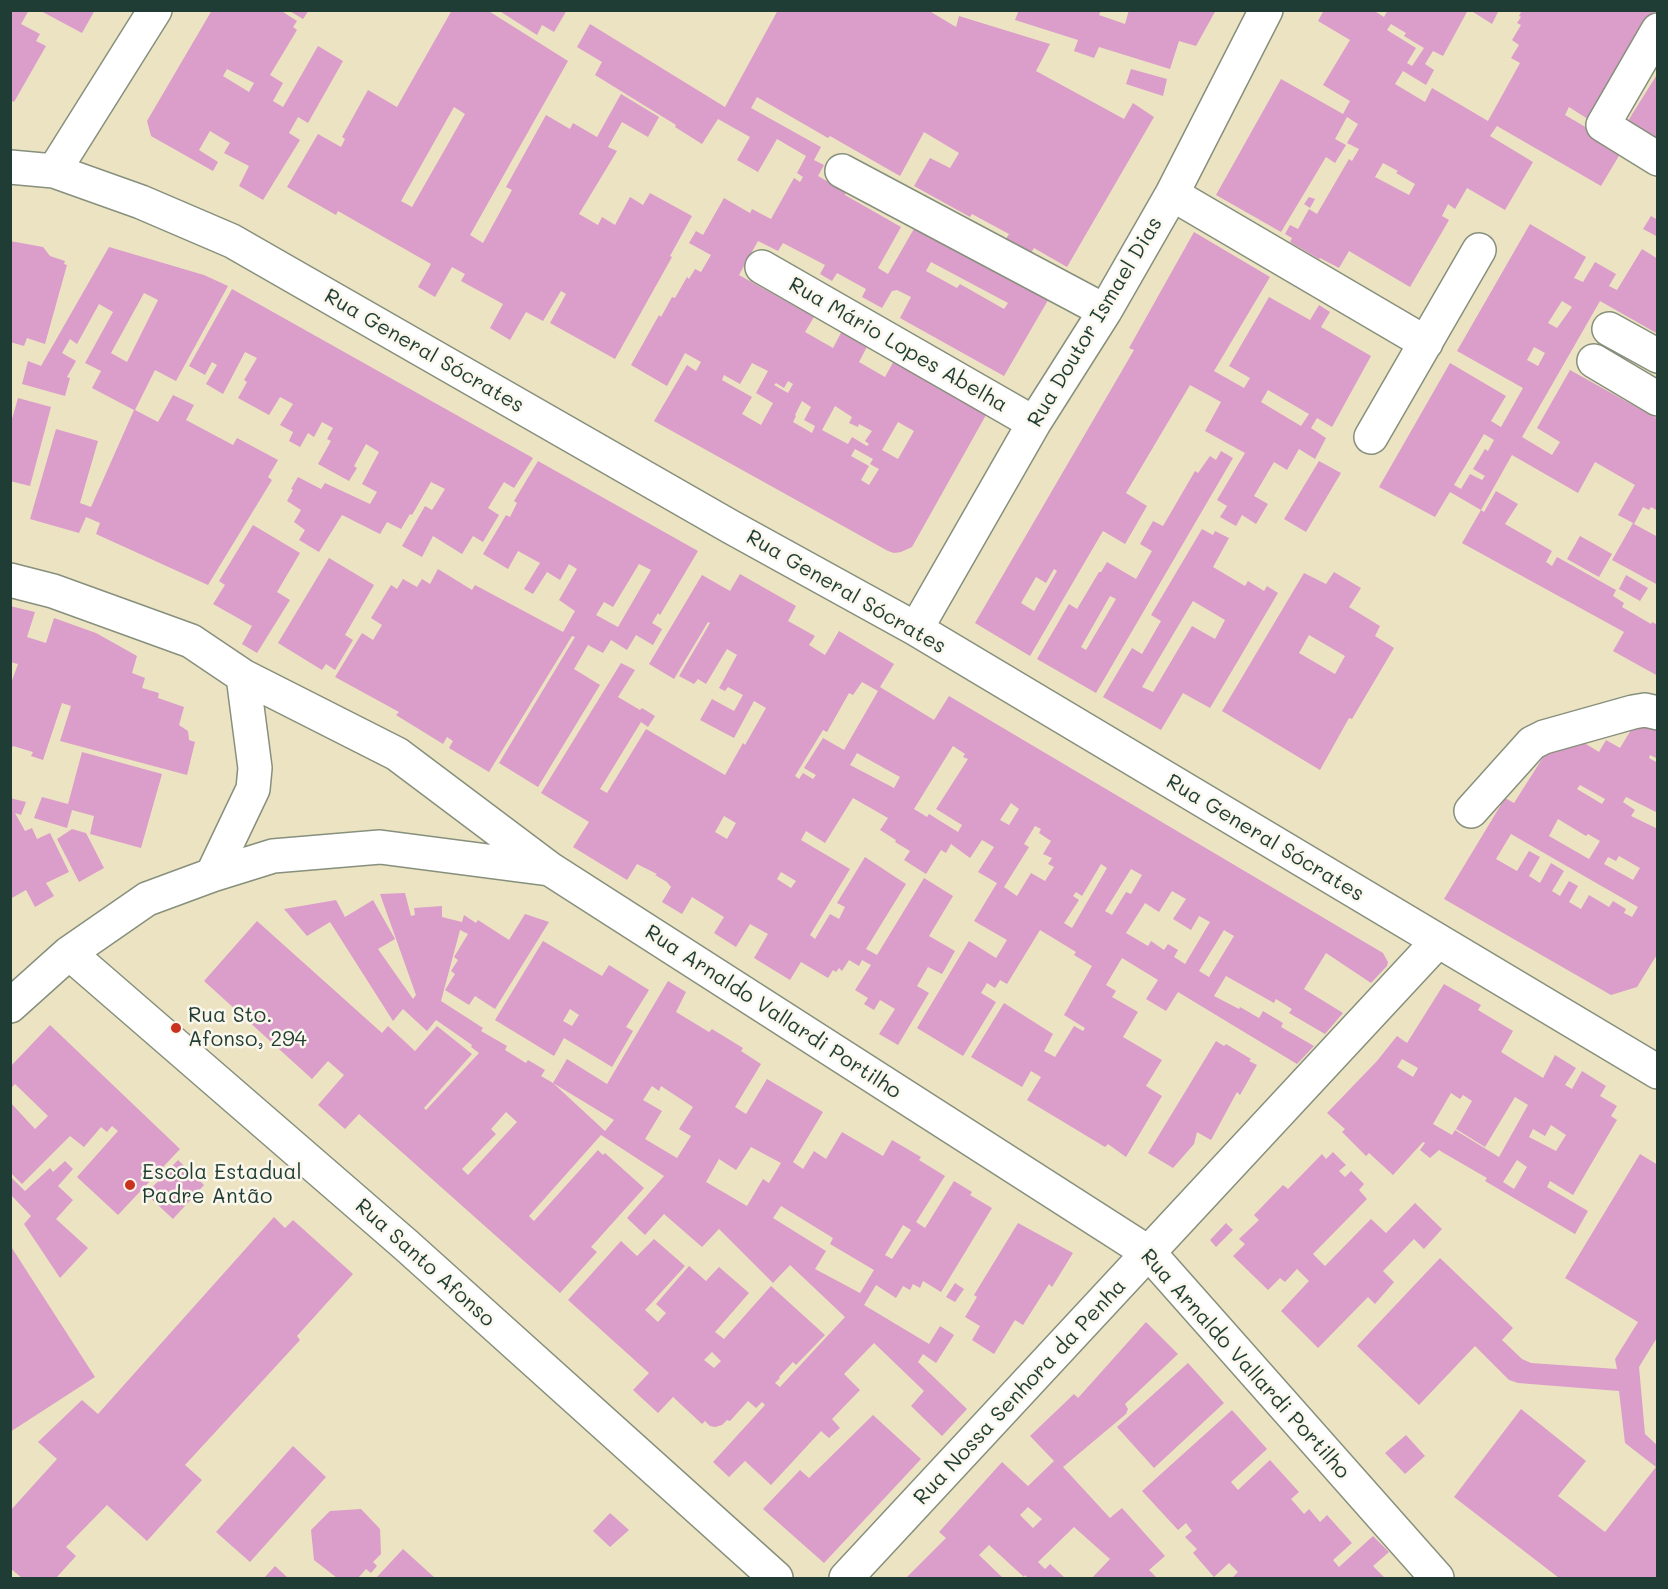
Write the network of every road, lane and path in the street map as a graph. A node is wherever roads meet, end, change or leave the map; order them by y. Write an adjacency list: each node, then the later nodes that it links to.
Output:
1 (155, 10): 6 (street)
2 (1266, 10): 8 (street, Rua Doutor Ismael Dias)
3 (1658, 30): 4 (street)
4 (1658, 159)
5 (10, 167): 6 (street, Rua General Sócrates)
6 (54, 171): 20 (street, Rua General Sócrates)
7 (842, 171): 11 (street)
8 (1172, 194): 11 (street, Rua Doutor Ismael Dias); 13 (street)
9 (1479, 250): 13 (street)
10 (762, 267): 17 (street, Rua Mário Lopes Abelha)
11 (1105, 311): 17 (street, Rua Doutor Ismael Dias)
12 (1609, 329): 14 (street)
13 (1425, 343): 18 (street)
14 (1658, 356)
15 (1594, 361): 16 (street)
16 (1658, 399)
17 (1034, 423): 20 (street, Rua Doutor Ismael Dias)
18 (1371, 437)
19 (10, 580): 21 (street, Rua Arnaldo Vallardi Portilho)
20 (916, 629): 26 (street, Rua General Sócrates)
21 (243, 676): 24 (street, Rua Arnaldo Vallardi Portilho); 25 (street)
22 (1658, 712): 23 (street)
23 (1471, 811)
24 (550, 869): 25 (street); 30 (street, Rua Arnaldo Vallardi Portilho)
25 (212, 875): 27 (street)
26 (1438, 941): 29 (street, Rua General Sócrates); 30 (street, Rua Nossa Senhora da Penha)
27 (69, 953): 28 (street); 31 (street, Rua Santo Afonso)
28 (10, 1006)
29 (1656, 1066)
30 (1149, 1252): 32 (street, Rua Nossa Senhora da Penha); 33 (street, Rua Arnaldo Vallardi Portilho)
31 (776, 1578)
32 (846, 1578)
33 (1437, 1578)

